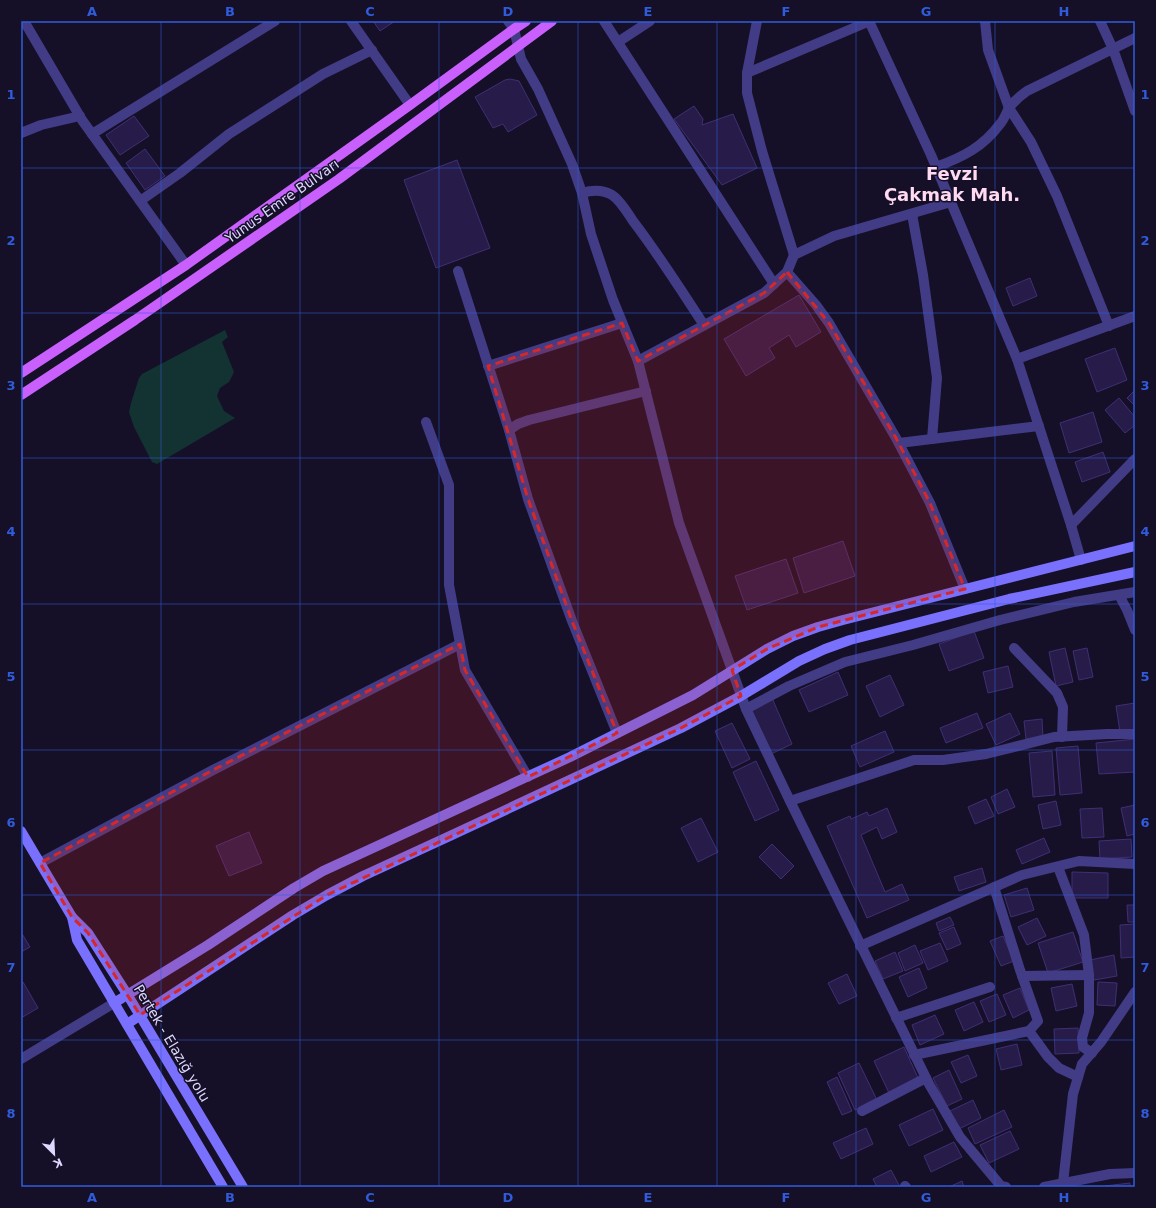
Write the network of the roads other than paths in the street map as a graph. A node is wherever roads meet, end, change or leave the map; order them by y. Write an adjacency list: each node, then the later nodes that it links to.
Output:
1 (275, 21): 24 (street)
2 (351, 21): 17 (street)
3 (526, 21): 11 (main road, Yunus Emre Bulvarı)
4 (552, 21): 15 (main road, Yunus Emre Bulvarı)
5 (604, 21): 14 (street)
6 (650, 21): 14 (street)
7 (757, 21): 18 (street)
8 (870, 21): 18 (street); 25 (street)
9 (985, 21): 20 (street)
10 (1100, 21): 16 (street)
11 (511, 25): 15 (street); 19 (main road, Yunus Emre Bulvarı)
12 (24, 28): 22 (street)
13 (1135, 38): 16 (street)
14 (618, 42): 34 (street)
15 (517, 46): 26 (street); 44 (main road, Yunus Emre Bulvarı)
16 (1113, 49): 20 (street); 21 (street)
17 (372, 50): 19 (street); 27 (street)
18 (746, 73): 30 (street)
19 (410, 105): 31 (main road, Yunus Emre Bulvarı)
20 (1009, 108): 25 (street); 38 (street)
21 (1135, 110)
22 (80, 116): 23 (street); 24 (street)
23 (21, 133)
24 (92, 134): 27 (street)
25 (936, 167): 28 (street)
26 (582, 193): 36 (street); 37 (street)
27 (140, 201): 31 (street)
28 (951, 202): 29 (street); 39 (street)
29 (912, 214): 30 (street); 48 (street)
30 (794, 254): 33 (street)
31 (186, 265): 42 (main road, Yunus Emre Bulvarı)
32 (458, 271): 41 (street)
33 (787, 272): 34 (street); 49 (street)
34 (774, 284): 37 (street)
35 (1135, 316): 38 (street)
36 (622, 323): 40 (street); 41 (street)
37 (704, 325): 40 (street)
38 (1109, 326): 39 (street)
39 (1017, 359): 46 (street)
40 (638, 361): 43 (street)
41 (488, 366): 47 (street)
42 (21, 373)
43 (646, 391): 47 (street); 61 (street)
44 (21, 395)
45 (426, 422): 59 (street)
46 (1039, 426): 48 (street); 51 (street)
47 (509, 430): 64 (street)
48 (932, 439): 49 (street)
49 (899, 443): 55 (street)
50 (1135, 459): 51 (street)
51 (1072, 525): 53 (street)
52 (1135, 546): 53 (main road)
53 (1081, 560): 55 (main road)
54 (1135, 572): 62 (main road)
55 (965, 589): 61 (main road)
56 (1135, 592): 57 (street)
57 (1119, 595): 58 (street); 63 (street)
58 (1135, 630)
59 (460, 644): 67 (street); 70 (street)
60 (1014, 648): 66 (street)
61 (732, 670): 62 (street); 64 (main road)
62 (741, 696): 63 (street); 82 (main road)
63 (746, 709): 68 (street)
64 (617, 733): 67 (main road)
65 (1135, 734): 66 (street)
66 (1062, 737): 68 (street)
67 (528, 777): 80 (main road)
68 (790, 801): 75 (street)
69 (21, 831): 70 (main road, Pertek - Elazığ yolu)
70 (40, 863): 74 (main road, Pertek - Elazığ yolu)
71 (1135, 864): 72 (street)
72 (1058, 867): 73 (street); 77 (street)
73 (994, 887): 75 (street); 76 (street)
74 (72, 917): 80 (main road, Pertek - Elazığ yolu); 81 (main road, Pertek - Elazığ yolu)
75 (860, 946): 83 (street)
76 (1022, 976): 77 (street); 85 (street)
77 (1089, 976): 86 (street)
78 (990, 987): 83 (street)
79 (1135, 992): 86 (street)
80 (127, 994): 81 (main road); 82 (main road, Pertek - Elazığ yolu)
81 (114, 1002): 84 (main road, Pertek - Elazığ yolu); 88 (street)
82 (140, 1016): 84 (main road); 95 (main road, Pertek - Elazığ yolu)
83 (896, 1018): 87 (street)
84 (127, 1024): 94 (main road, Pertek - Elazığ yolu)
85 (1029, 1031): 87 (street); 89 (street)
86 (1092, 1053): 89 (street)
87 (914, 1055): 90 (street)
88 (21, 1058)
89 (1078, 1077): 93 (street)
90 (926, 1078): 91 (street); 96 (street)
91 (862, 1111)
92 (1135, 1173): 93 (street)
93 (1064, 1183): 97 (street)
94 (223, 1187)
95 (243, 1187)
96 (1006, 1187)
97 (1044, 1187)

